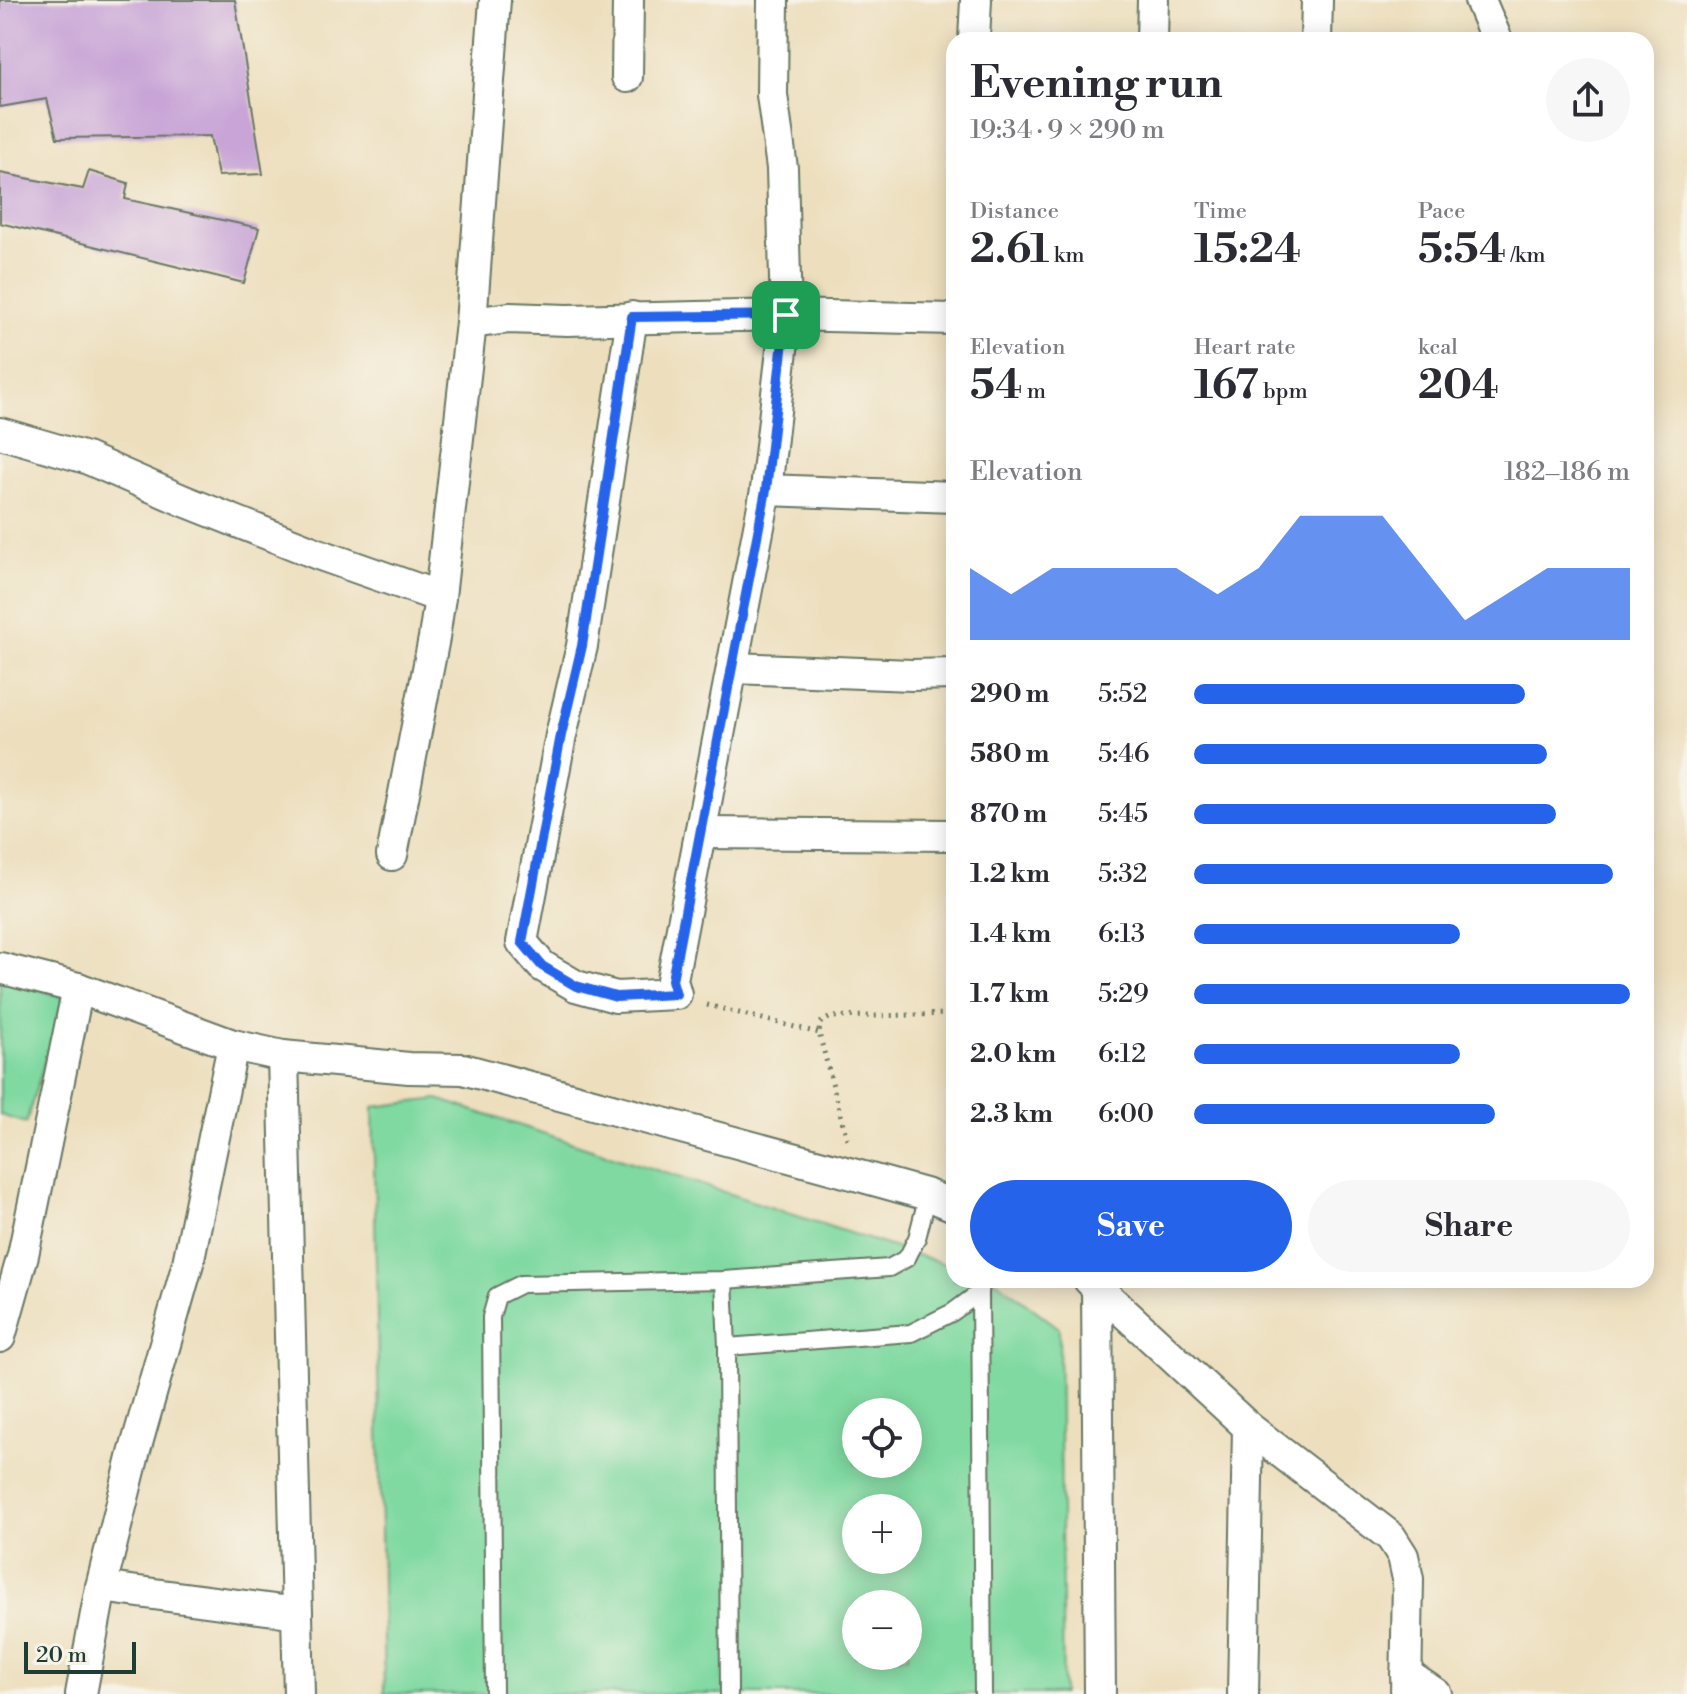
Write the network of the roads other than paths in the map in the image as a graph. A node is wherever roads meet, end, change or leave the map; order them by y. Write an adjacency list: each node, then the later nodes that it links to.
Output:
1 (495, 0): 16 (street)
2 (628, 0): 12 (street)
3 (773, 0): 13 (street)
4 (976, 0): 8 (street)
5 (1153, 0): 9 (street)
6 (1317, 0): 10 (street)
7 (1480, 0): 11 (street)
8 (974, 32)
9 (1152, 32)
10 (1316, 32)
11 (1494, 32)
12 (627, 77)
13 (786, 315): 14 (street); 15 (street); 18 (street)
14 (632, 317): 16 (street); 23 (street)
15 (946, 319)
16 (471, 323): 20 (street)
17 (0, 433): 20 (street)
18 (766, 490): 19 (street); 21 (street)
19 (946, 497)
20 (440, 597): 25 (street)
21 (732, 668): 22 (street); 23 (street)
22 (946, 674)
23 (700, 833): 24 (street)
24 (946, 835)
25 (392, 855)
26 (0, 968): 27 (street)
27 (78, 988): 28 (street); 31 (street)
28 (233, 1045): 29 (street); 40 (street)
29 (283, 1056): 30 (street); 41 (street)
30 (941, 1200): 32 (lane)
31 (11, 1252): 37 (street)
32 (724, 1280): 38 (lane); 45 (lane)
33 (979, 1288): 38 (lane)
34 (981, 1288): 47 (lane)
35 (1093, 1288): 48 (street)
36 (1098, 1288): 39 (street)
37 (0, 1337)
38 (727, 1347): 46 (lane)
39 (1248, 1427): 42 (street); 49 (street)
40 (101, 1587): 41 (street); 43 (street)
41 (297, 1613): 44 (street)
42 (1406, 1684): 50 (street)
43 (81, 1694)
44 (299, 1694)
45 (494, 1694)
46 (729, 1694)
47 (983, 1694)
48 (1100, 1694)
49 (1243, 1694)
50 (1436, 1694)

